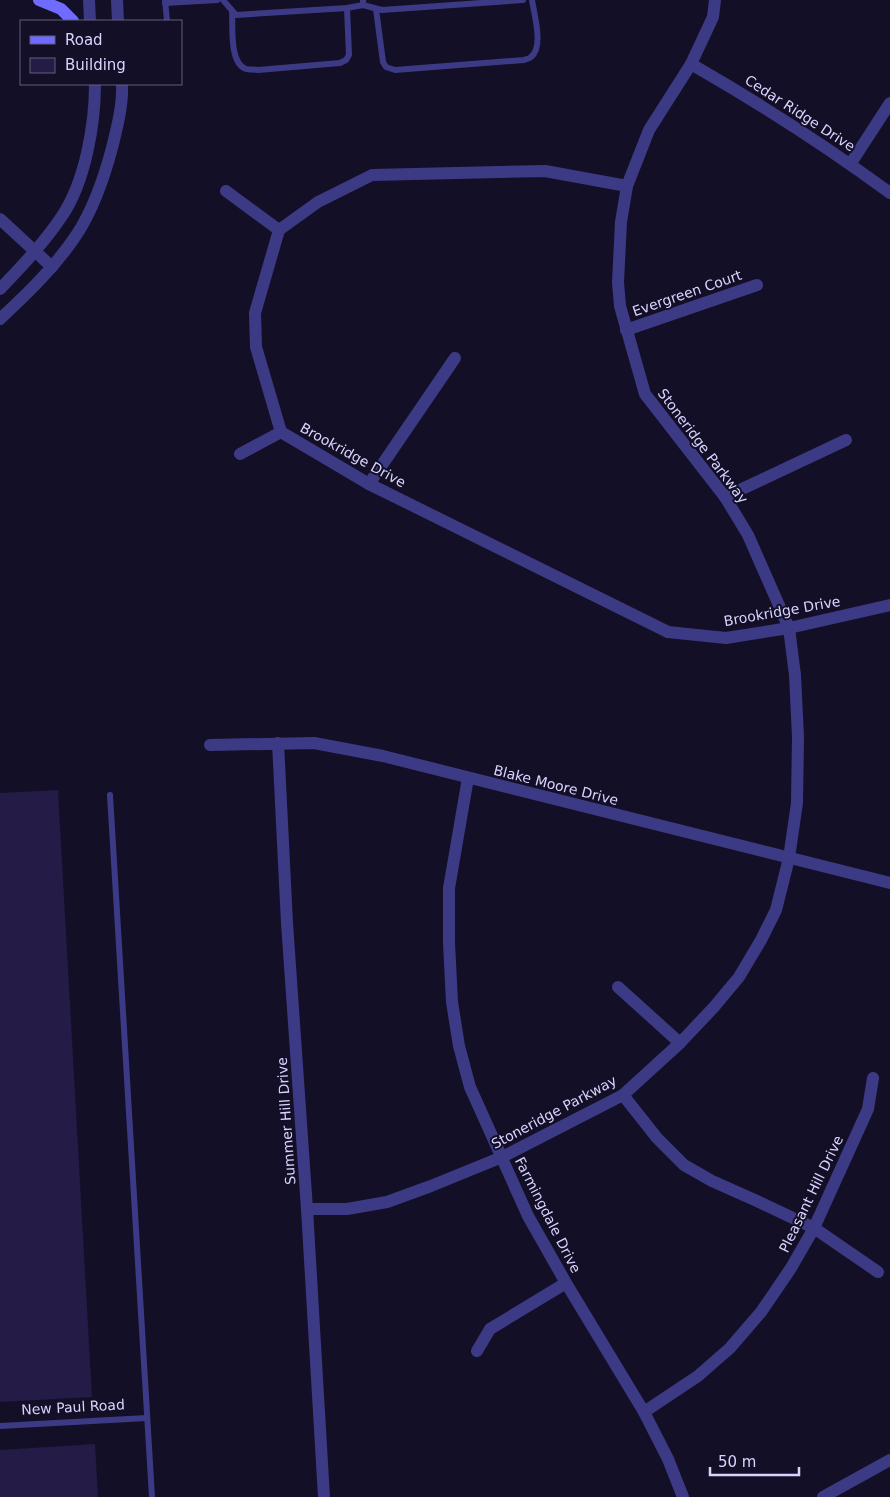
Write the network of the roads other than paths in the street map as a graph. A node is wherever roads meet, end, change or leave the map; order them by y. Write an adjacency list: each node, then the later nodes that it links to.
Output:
1 (39, 0): 14 (main road)
2 (88, 0): 15 (street)
3 (117, 0): 16 (street)
4 (217, 0): 9 (lane)
5 (223, 0): 13 (lane)
6 (523, 0): 12 (lane)
7 (532, 0): 12 (lane)
8 (715, 0): 18 (street, Stoneridge Parkway)
9 (165, 1): 17 (lane)
10 (363, 3): 11 (lane); 12 (lane)
11 (347, 8): 13 (lane); 13 (lane)
12 (376, 9)
13 (232, 11)
14 (72, 20)
15 (90, 20)
16 (118, 20)
17 (167, 20)
18 (691, 64): 22 (street, Cedar Ridge Drive); 23 (street, Stoneridge Parkway)
19 (95, 85): 28 (street)
20 (122, 85): 29 (street)
21 (890, 104): 22 (street)
22 (850, 164): 25 (street, Cedar Ridge Drive)
23 (627, 186): 27 (street); 33 (street, Stoneridge Parkway)
24 (226, 191): 27 (street)
25 (890, 192)
26 (0, 219): 28 (street)
27 (279, 230): 35 (street, Brookridge Drive)
28 (35, 252): 29 (street); 31 (street)
29 (52, 267): 32 (street)
30 (757, 285): 33 (street, Evergreen Court)
31 (0, 289)
32 (0, 319)
33 (626, 330): 39 (street, Stoneridge Parkway)
34 (455, 358): 38 (street)
35 (281, 432): 37 (street); 38 (street, Brookridge Drive)
36 (846, 440): 39 (street)
37 (240, 454)
38 (369, 484): 41 (street, Brookridge Drive)
39 (725, 496): 41 (street, Stoneridge Parkway)
40 (890, 605): 41 (street, Brookridge Drive)
41 (789, 628): 46 (street, Stoneridge Parkway)
42 (278, 743): 43 (street, Blake Moore Drive); 44 (street, Blake Moore Drive); 53 (street, Summer Hill Drive)
43 (210, 745)
44 (468, 778): 46 (street, Blake Moore Drive); 52 (street, Farmingdale Drive)
45 (110, 795): 59 (lane)
46 (789, 858): 47 (street, Blake Moore Drive); 49 (street, Stoneridge Parkway)
47 (890, 883)
48 (618, 987): 49 (street)
49 (680, 1043): 51 (street, Stoneridge Parkway)
50 (873, 1078): 54 (street, Pleasant Hill Drive)
51 (623, 1095): 52 (street, Stoneridge Parkway); 54 (street)
52 (502, 1158): 53 (street, Stoneridge Parkway); 56 (street, Farmingdale Drive)
53 (307, 1209): 63 (street, Summer Hill Drive)
54 (814, 1228): 55 (street); 58 (street, Pleasant Hill Drive)
55 (878, 1272)
56 (566, 1283): 57 (street); 58 (street, Farmingdale Drive)
57 (477, 1351)
58 (644, 1412): 64 (street, Farmingdale Drive)
59 (147, 1418): 60 (lane, New Paul Road); 62 (lane)
60 (0, 1426)
61 (890, 1460): 65 (street)
62 (152, 1497)
63 (324, 1497)
64 (683, 1497)
65 (823, 1497)

